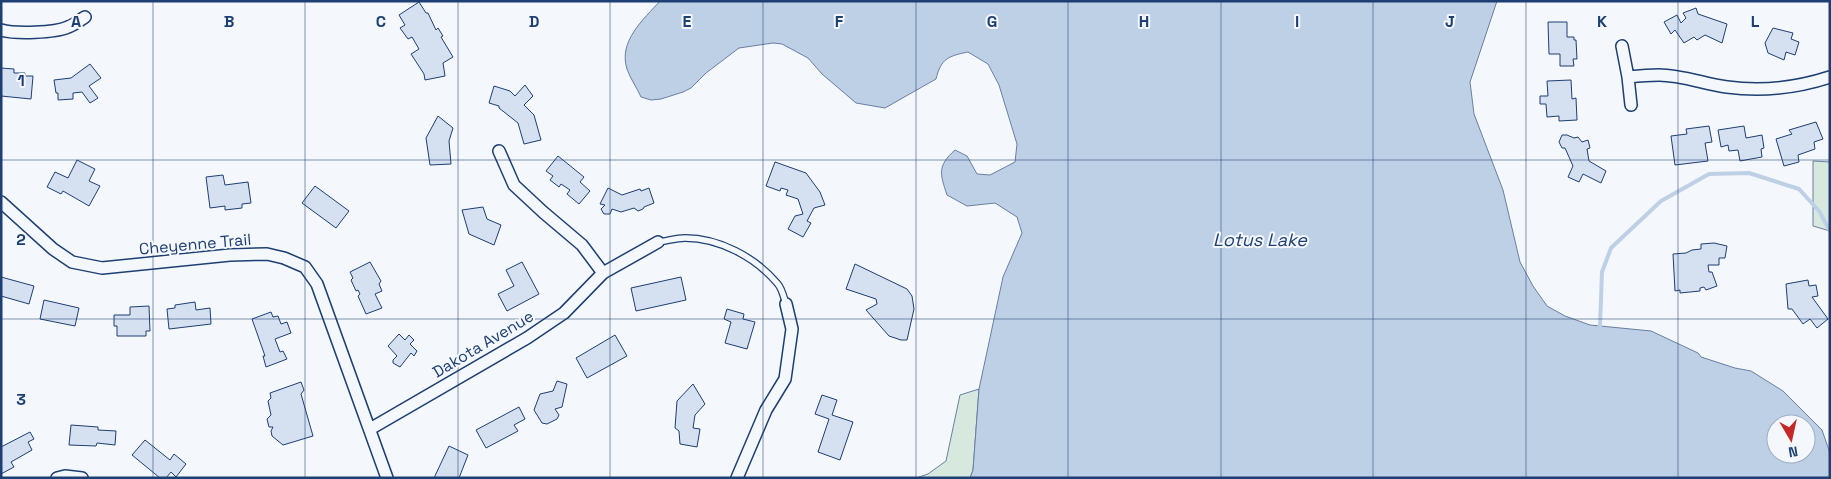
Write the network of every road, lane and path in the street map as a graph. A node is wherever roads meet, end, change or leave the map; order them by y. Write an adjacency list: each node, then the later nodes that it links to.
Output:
1 (85, 17): 2 (street)
2 (1, 30)
3 (1622, 46): 4 (street)
4 (1628, 77): 5 (street); 6 (street)
5 (1830, 77)
6 (1631, 105)
7 (499, 151): 10 (street)
8 (1, 202): 12 (street, Cheyenne Trail)
9 (658, 242): 10 (street, Dakota Avenue); 11 (lane)
10 (603, 273): 12 (street, Dakota Avenue)
11 (786, 304): 16 (street)
12 (370, 429): 15 (street, Cheyenne Trail)
13 (57, 478): 14 (street)
14 (82, 478)
15 (387, 478)
16 (737, 478)

